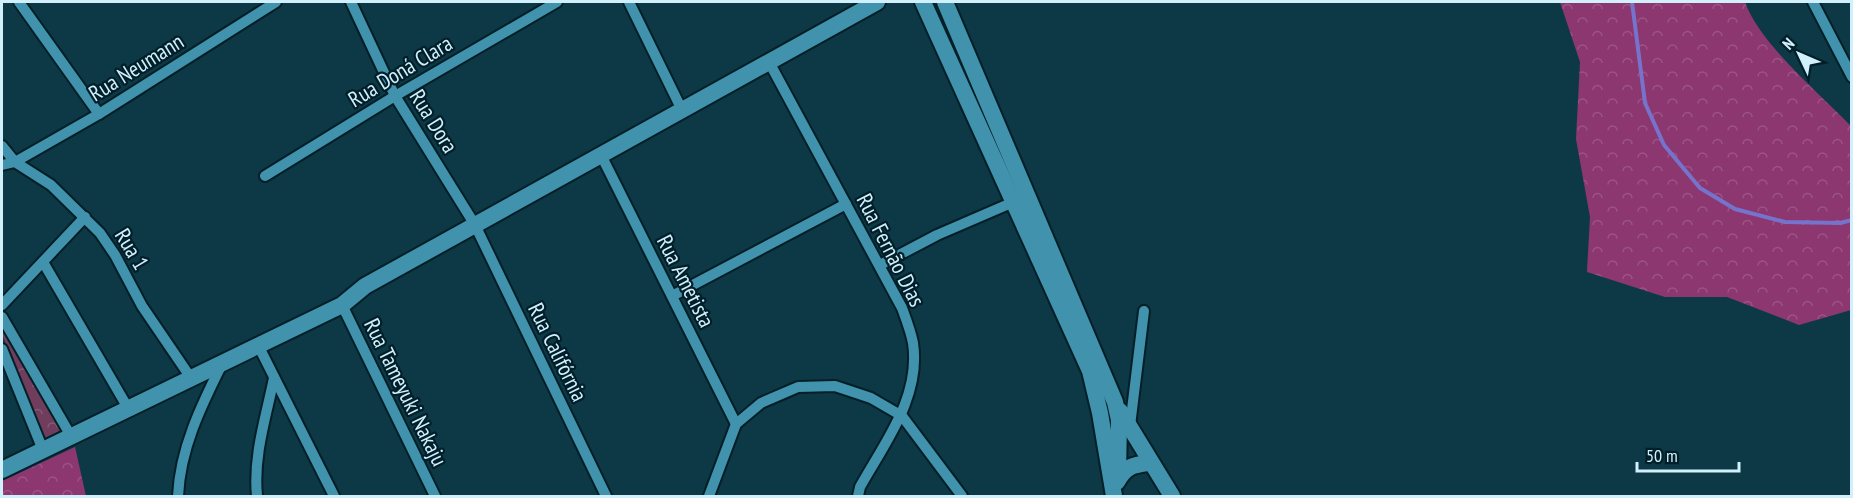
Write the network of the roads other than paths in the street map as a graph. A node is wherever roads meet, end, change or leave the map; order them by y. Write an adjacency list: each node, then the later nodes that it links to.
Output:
1 (19, 2): 14 (street)
2 (276, 2): 14 (street, Rua Neumann)
3 (351, 2): 12 (street, Rua Dora)
4 (557, 2): 12 (street, Rua Doná Clara)
5 (629, 2): 13 (street)
6 (877, 2): 10 (main road)
7 (923, 2): 20 (main road)
8 (945, 2): 20 (main road)
9 (1813, 2): 11 (street)
10 (769, 62): 13 (main road); 21 (street, Rua Fernão Dias)
11 (1851, 77)
12 (395, 96): 19 (street, Rua Doná Clara); 23 (street, Rua Dora)
13 (682, 110): 16 (main road)
14 (99, 114): 17 (street, Rua Neumann)
15 (2, 146): 17 (street, Rua 1)
16 (601, 155): 23 (main road); 26 (street, Rua Ametista)
17 (15, 162): 18 (street); 22 (street, Rua 1)
18 (2, 165)
19 (265, 176)
20 (1019, 200): 25 (street); 37 (main road); 40 (main road)
21 (846, 204): 25 (street, Rua Fernão Dias); 26 (street)
22 (85, 217): 24 (street); 34 (street, Rua 1)
23 (476, 225): 28 (main road); 50 (street, Rua Califórnia)
24 (43, 262): 27 (street); 36 (street)
25 (880, 265): 38 (street, Rua Fernão Dias)
26 (672, 296): 39 (street, Rua Ametista)
27 (2, 305)
28 (342, 305): 31 (main road); 49 (street, Rua Tameyuki Nakaju)
29 (1144, 310): 40 (street)
30 (2, 317): 41 (street)
31 (258, 345): 33 (main road); 35 (street)
32 (2, 349): 42 (street)
33 (223, 363): 34 (main road); 46 (street)
34 (190, 378): 36 (main road)
35 (274, 378): 47 (street); 48 (street)
36 (128, 408): 41 (main road)
37 (1100, 413): 40 (main road); 45 (main road)
38 (902, 416): 39 (street); 52 (street, Rua Fernão Dias); 53 (street)
39 (736, 424): 51 (street)
40 (1125, 433): 43 (main road); 45 (main road)
41 (71, 436): 42 (main road)
42 (43, 450): 44 (main road)
43 (1152, 467): 45 (main road); 54 (main road)
44 (2, 470)
45 (1116, 492)
46 (178, 496)
47 (257, 496)
48 (334, 496)
49 (435, 496)
50 (606, 496)
51 (709, 496)
52 (858, 496)
53 (962, 496)
54 (1172, 496)

